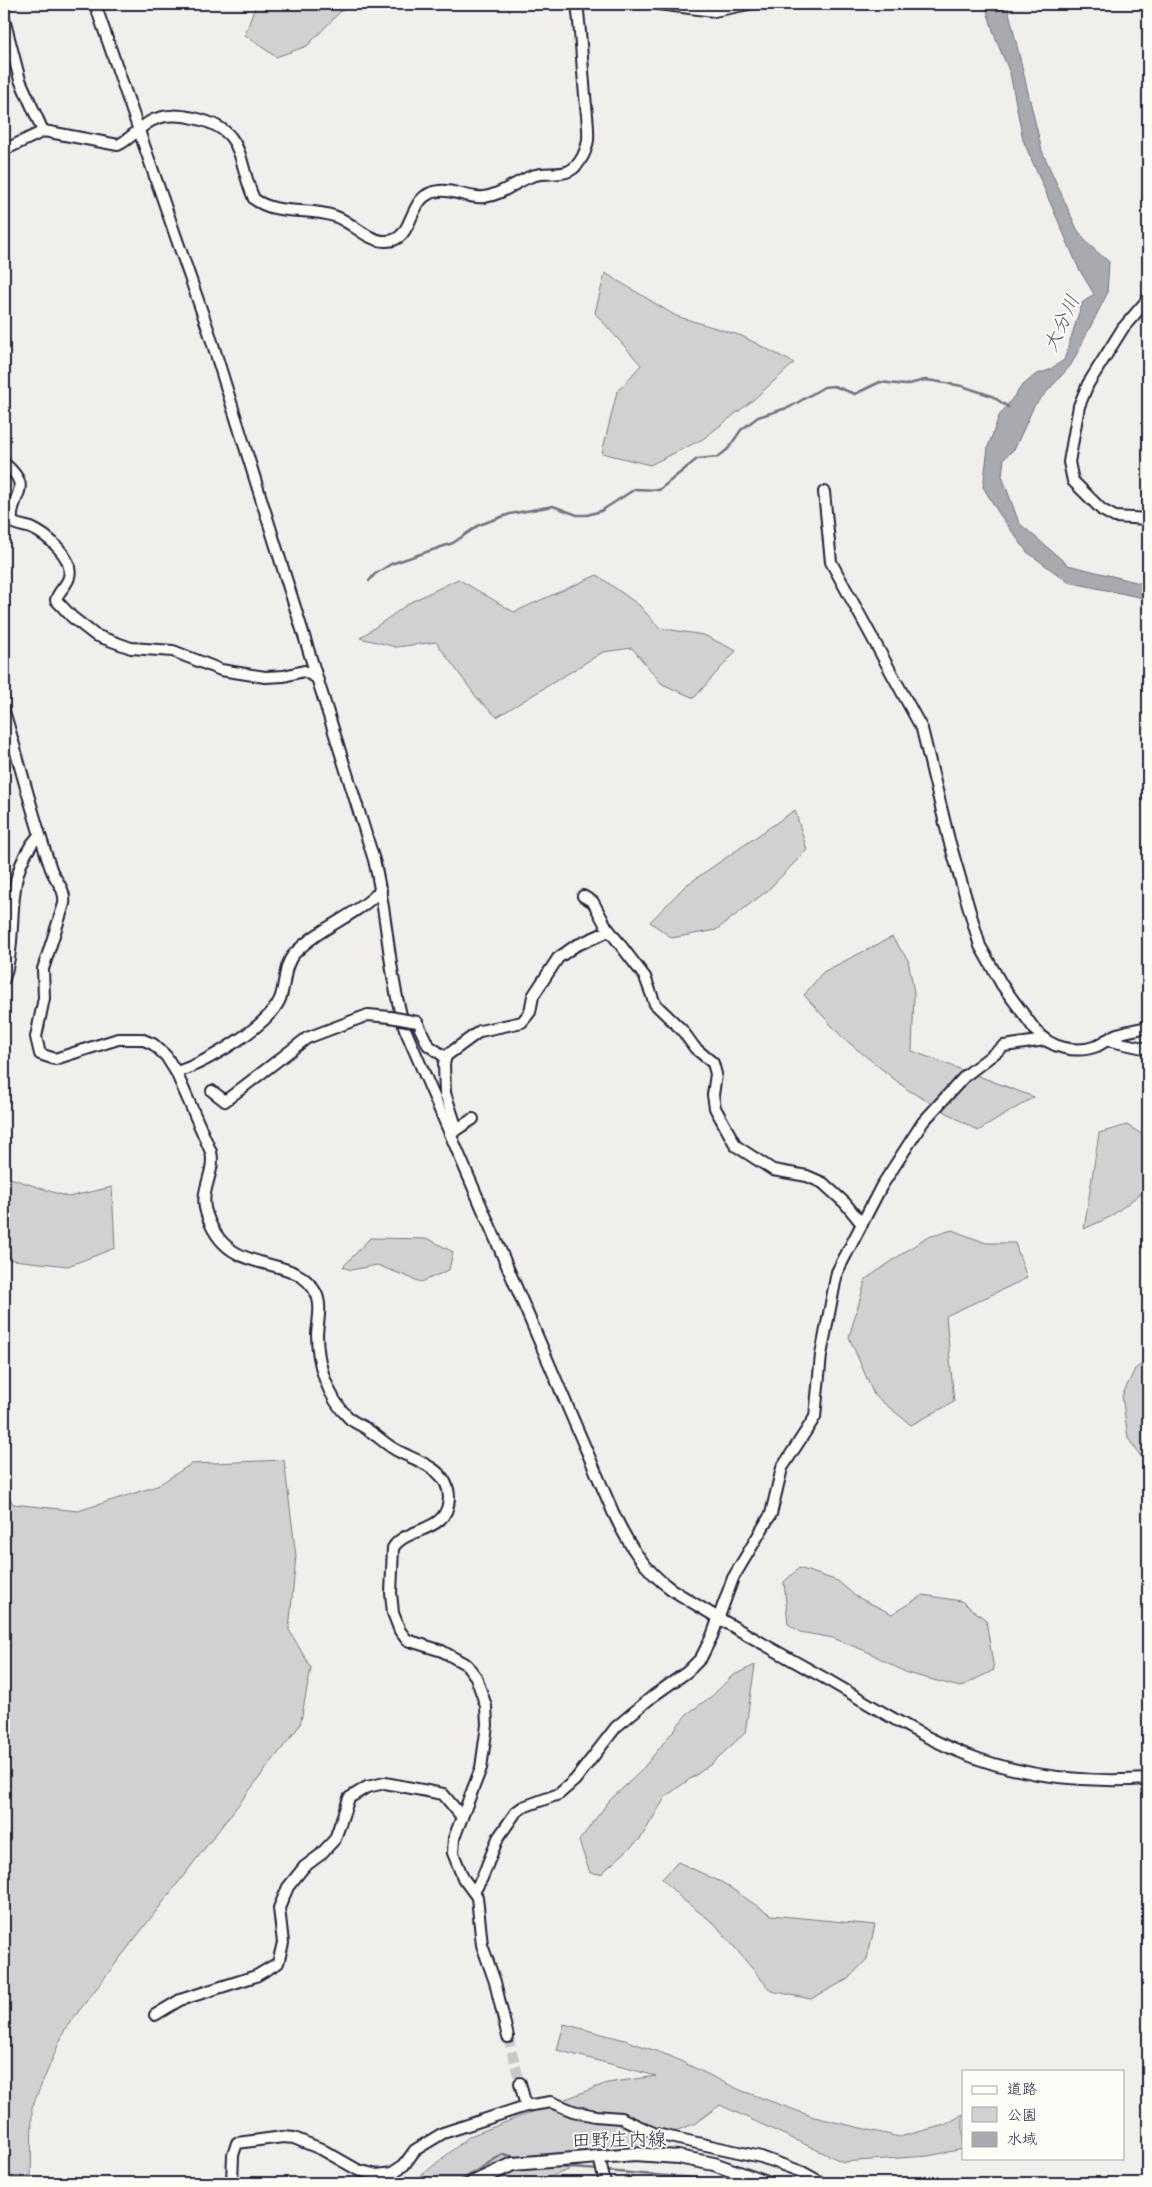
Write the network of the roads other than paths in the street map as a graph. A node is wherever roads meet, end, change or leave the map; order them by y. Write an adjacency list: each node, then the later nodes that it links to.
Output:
1 (95, 4): 6 (street)
2 (577, 4): 6 (street)
3 (658, 4): 4 (street)
4 (749, 4)
5 (4, 19): 7 (street)
6 (139, 130): 7 (street); 13 (street)
7 (42, 131): 8 (street)
8 (6, 148)
9 (1148, 299): 12 (street)
10 (4, 463): 13 (street)
11 (824, 492): 21 (street)
12 (1148, 519)
13 (317, 678): 16 (street)
14 (4, 711): 15 (street)
15 (39, 835): 19 (street); 25 (street)
16 (381, 890): 25 (street); 28 (street)
17 (583, 896): 18 (street)
18 (609, 931): 24 (street); 29 (street)
19 (4, 979)
20 (1148, 1027): 22 (street)
21 (1045, 1040): 22 (street); 29 (street)
22 (1106, 1040): 23 (street)
23 (1148, 1049)
24 (445, 1057): 26 (street, bridge); 28 (street)
25 (176, 1072): 32 (street)
26 (212, 1091)
27 (473, 1119): 28 (street)
28 (452, 1132): 30 (street)
29 (862, 1224): 30 (street)
30 (718, 1618): 31 (street); 33 (street)
31 (1148, 1778)
32 (462, 1817): 33 (street); 34 (street)
33 (474, 1892): 35 (street)
34 (155, 2015)
35 (508, 2037)
36 (520, 2084): 37 (street)
37 (526, 2106): 39 (street); 43 (street)
38 (599, 2157): 40 (main road, 田野庄内線); 41 (street); 42 (main road, 田野庄内線)
39 (232, 2183)
40 (472, 2183)
41 (605, 2183)
42 (767, 2183)
43 (822, 2183)

